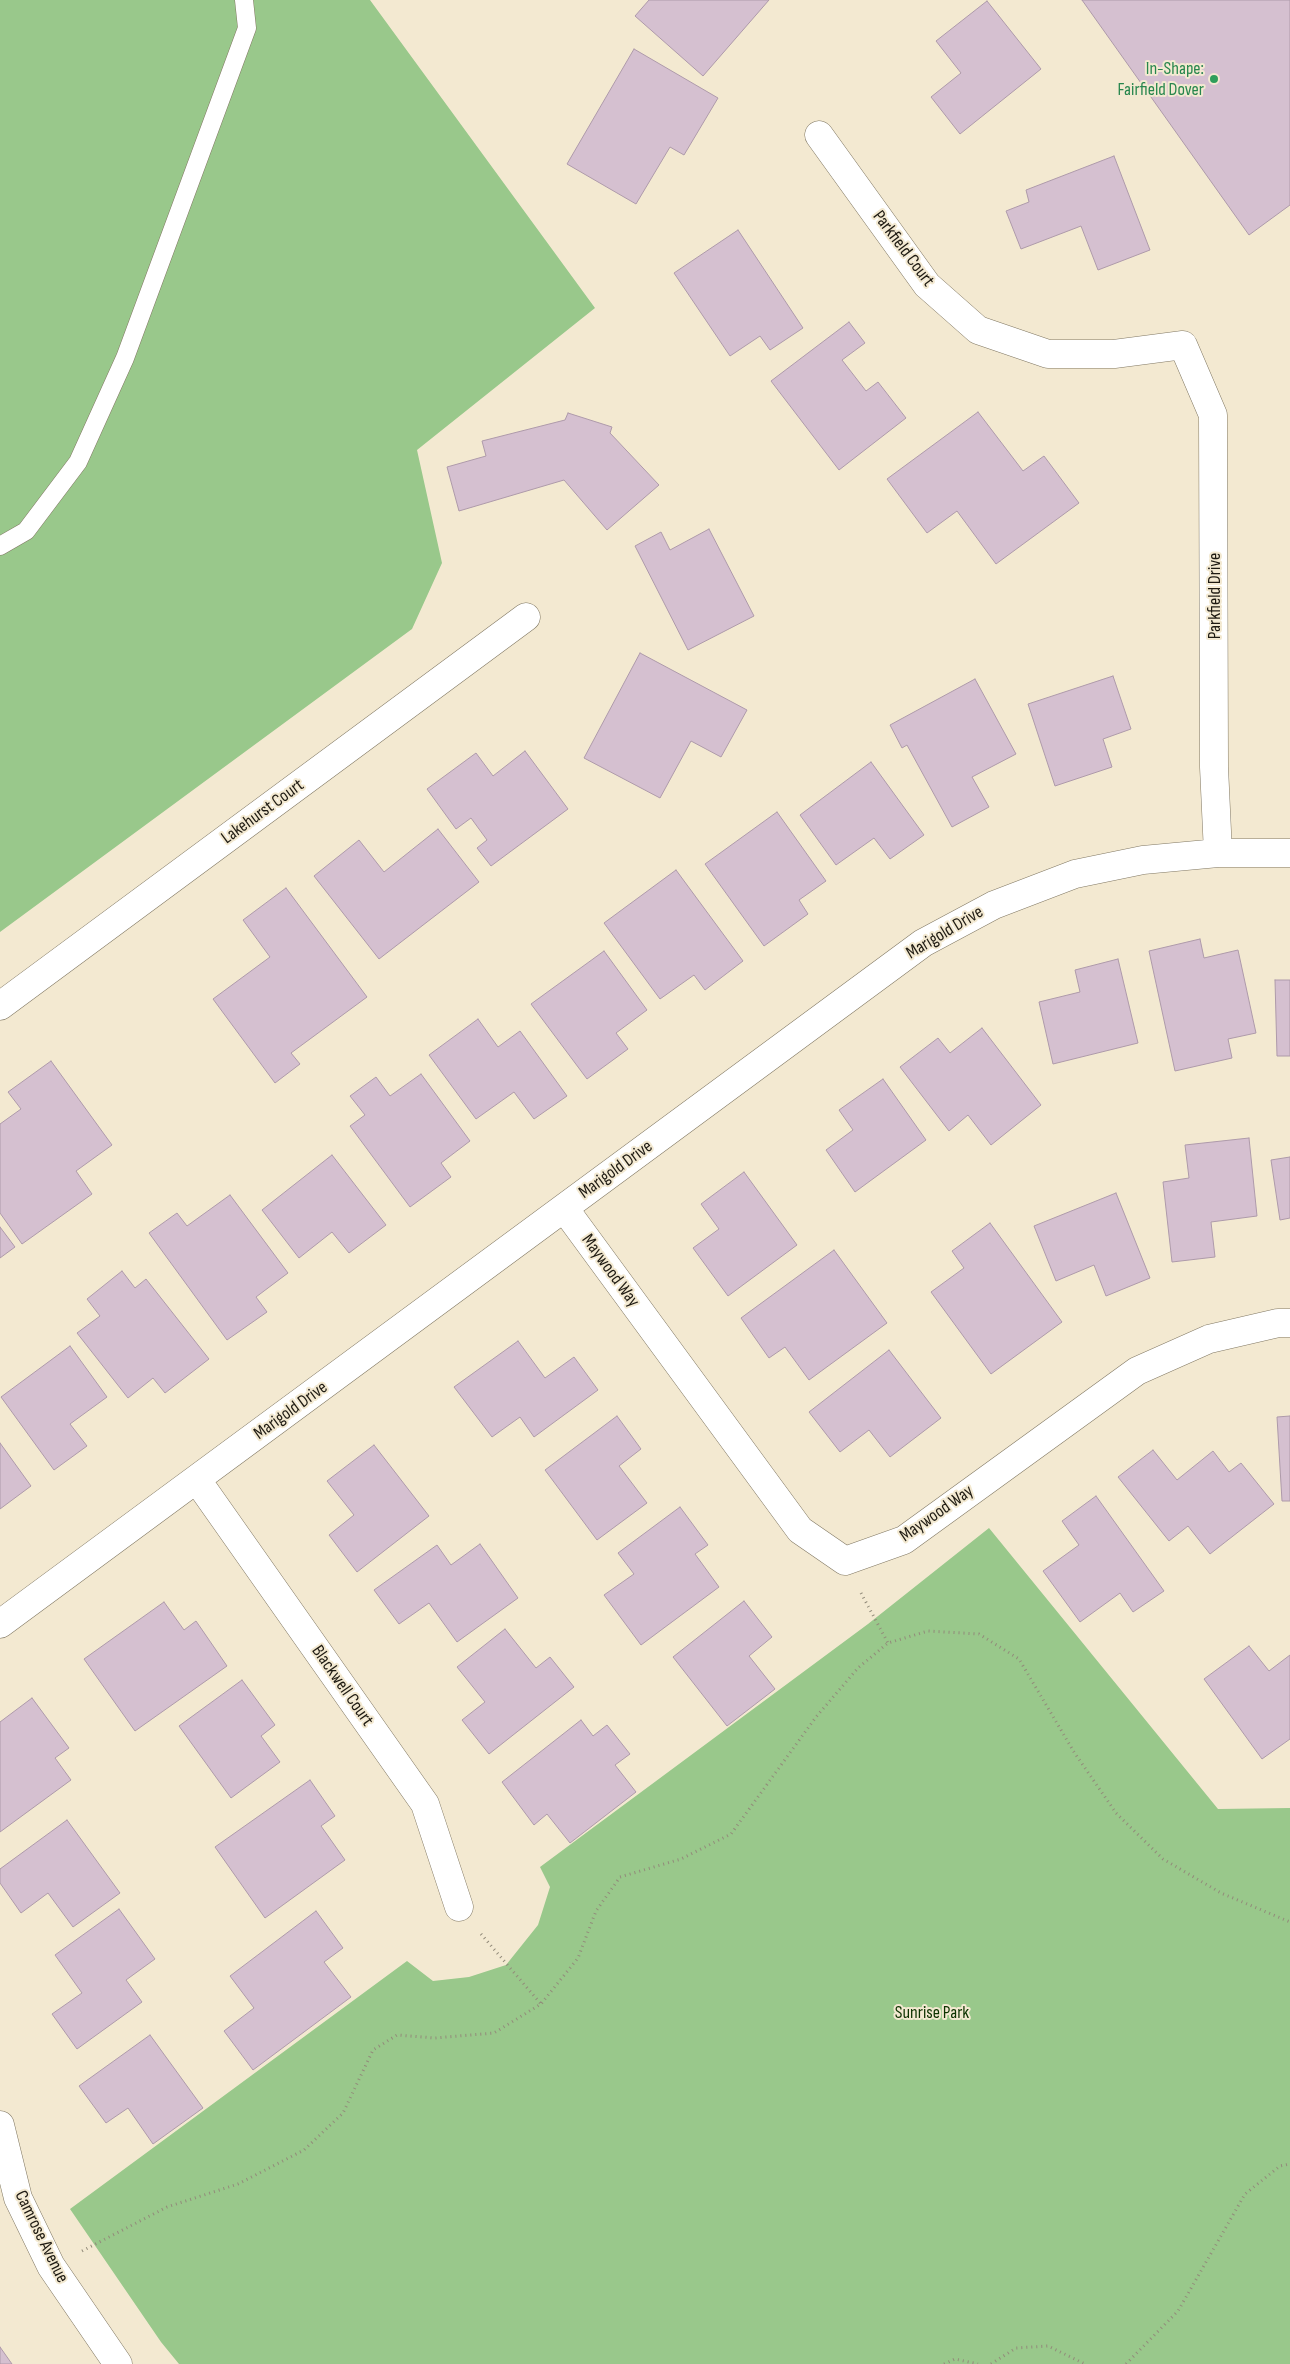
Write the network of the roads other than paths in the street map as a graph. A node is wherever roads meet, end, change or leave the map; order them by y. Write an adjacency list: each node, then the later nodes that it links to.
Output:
1 (244, 0): 4 (lane)
2 (819, 135): 3 (street, Parkfield Court)
3 (1183, 345): 7 (street, Parkfield Drive)
4 (0, 546)
5 (526, 617): 8 (street, Lakehurst Court)
6 (1290, 852): 7 (street, Marigold Drive)
7 (1218, 853): 9 (street, Marigold Drive)
8 (0, 1006)
9 (564, 1208): 10 (street, Maywood Way); 11 (street, Marigold Drive)
10 (1290, 1323)
11 (197, 1480): 12 (street, Marigold Drive); 13 (street, Blackwell Court)
12 (0, 1624)
13 (459, 1907)
14 (0, 2125): 15 (street, Camrose Avenue)
15 (9, 2202): 16 (street, Camrose Avenue)
16 (118, 2364)

